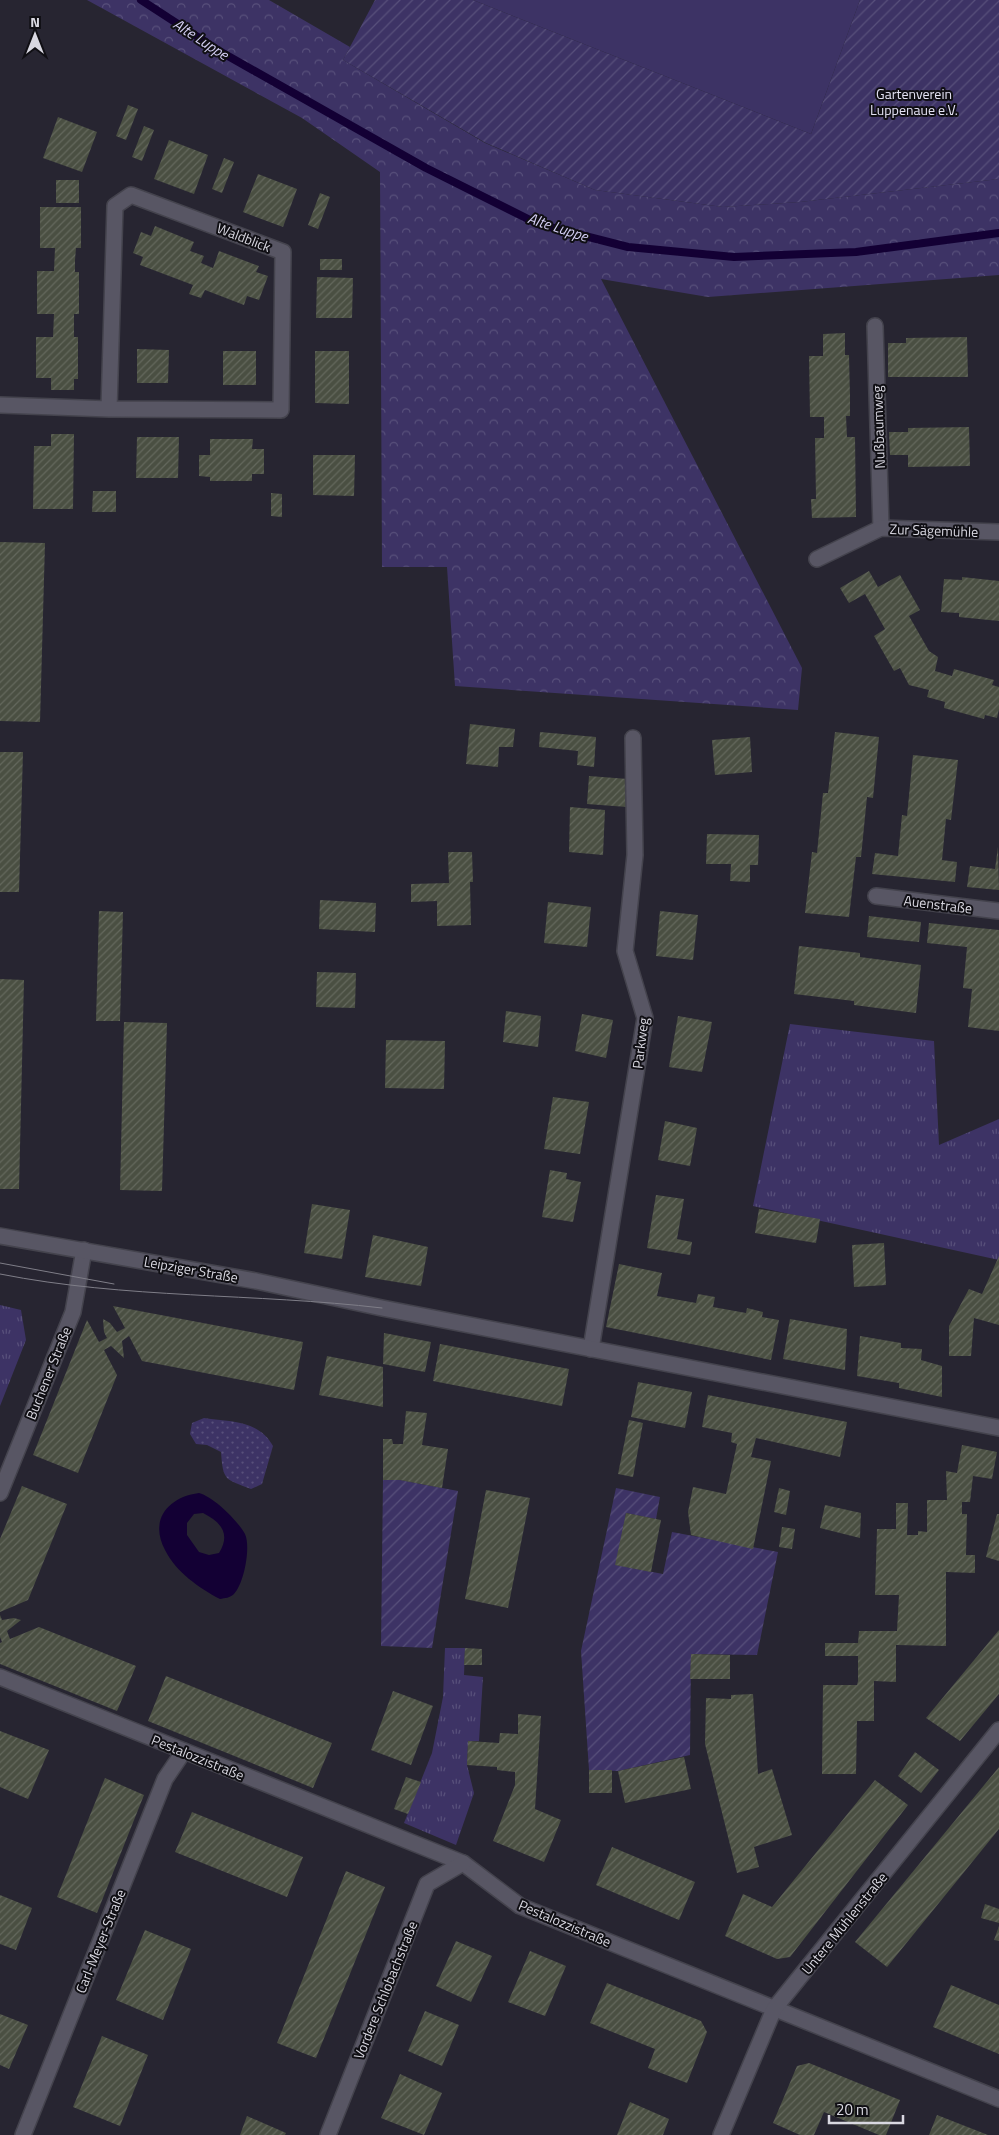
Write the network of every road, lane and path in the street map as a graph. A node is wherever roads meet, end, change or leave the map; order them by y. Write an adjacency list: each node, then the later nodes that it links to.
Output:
1 (875, 326): 4 (street, Nußbaumweg)
2 (0, 405): 3 (street, Waldblick)
3 (109, 408): 3 (street, Waldblick)
4 (881, 528): 5 (street, Zur Sägemühle); 6 (street, Zur Sägemühle)
5 (999, 532)
6 (817, 559)
7 (633, 738): 12 (street, Parkweg)
8 (876, 896): 9 (street, Auenstraße)
9 (999, 911)
10 (0, 1236): 11 (street, Leipziger Straße)
11 (84, 1250): 12 (street, Leipziger Straße); 14 (street, Buchener Straße)
12 (591, 1349): 13 (street, Leipziger Straße)
13 (999, 1428)
14 (0, 1493)
15 (0, 1677): 17 (street, Pestalozzistraße)
16 (999, 1730): 19 (street, Untere Mühlenstraße)
17 (184, 1751): 18 (street, Pestalozzistraße); 21 (street, Carl-Meyer-Straße)
18 (463, 1864): 19 (street, Pestalozzistraße); 22 (street, Vordere Schlobachstraße)
19 (774, 2009): 20 (street, Pestalozzistraße); 23 (street, Untere Mühlenstraße)
20 (999, 2099)
21 (23, 2135)
22 (328, 2135)
23 (722, 2135)

